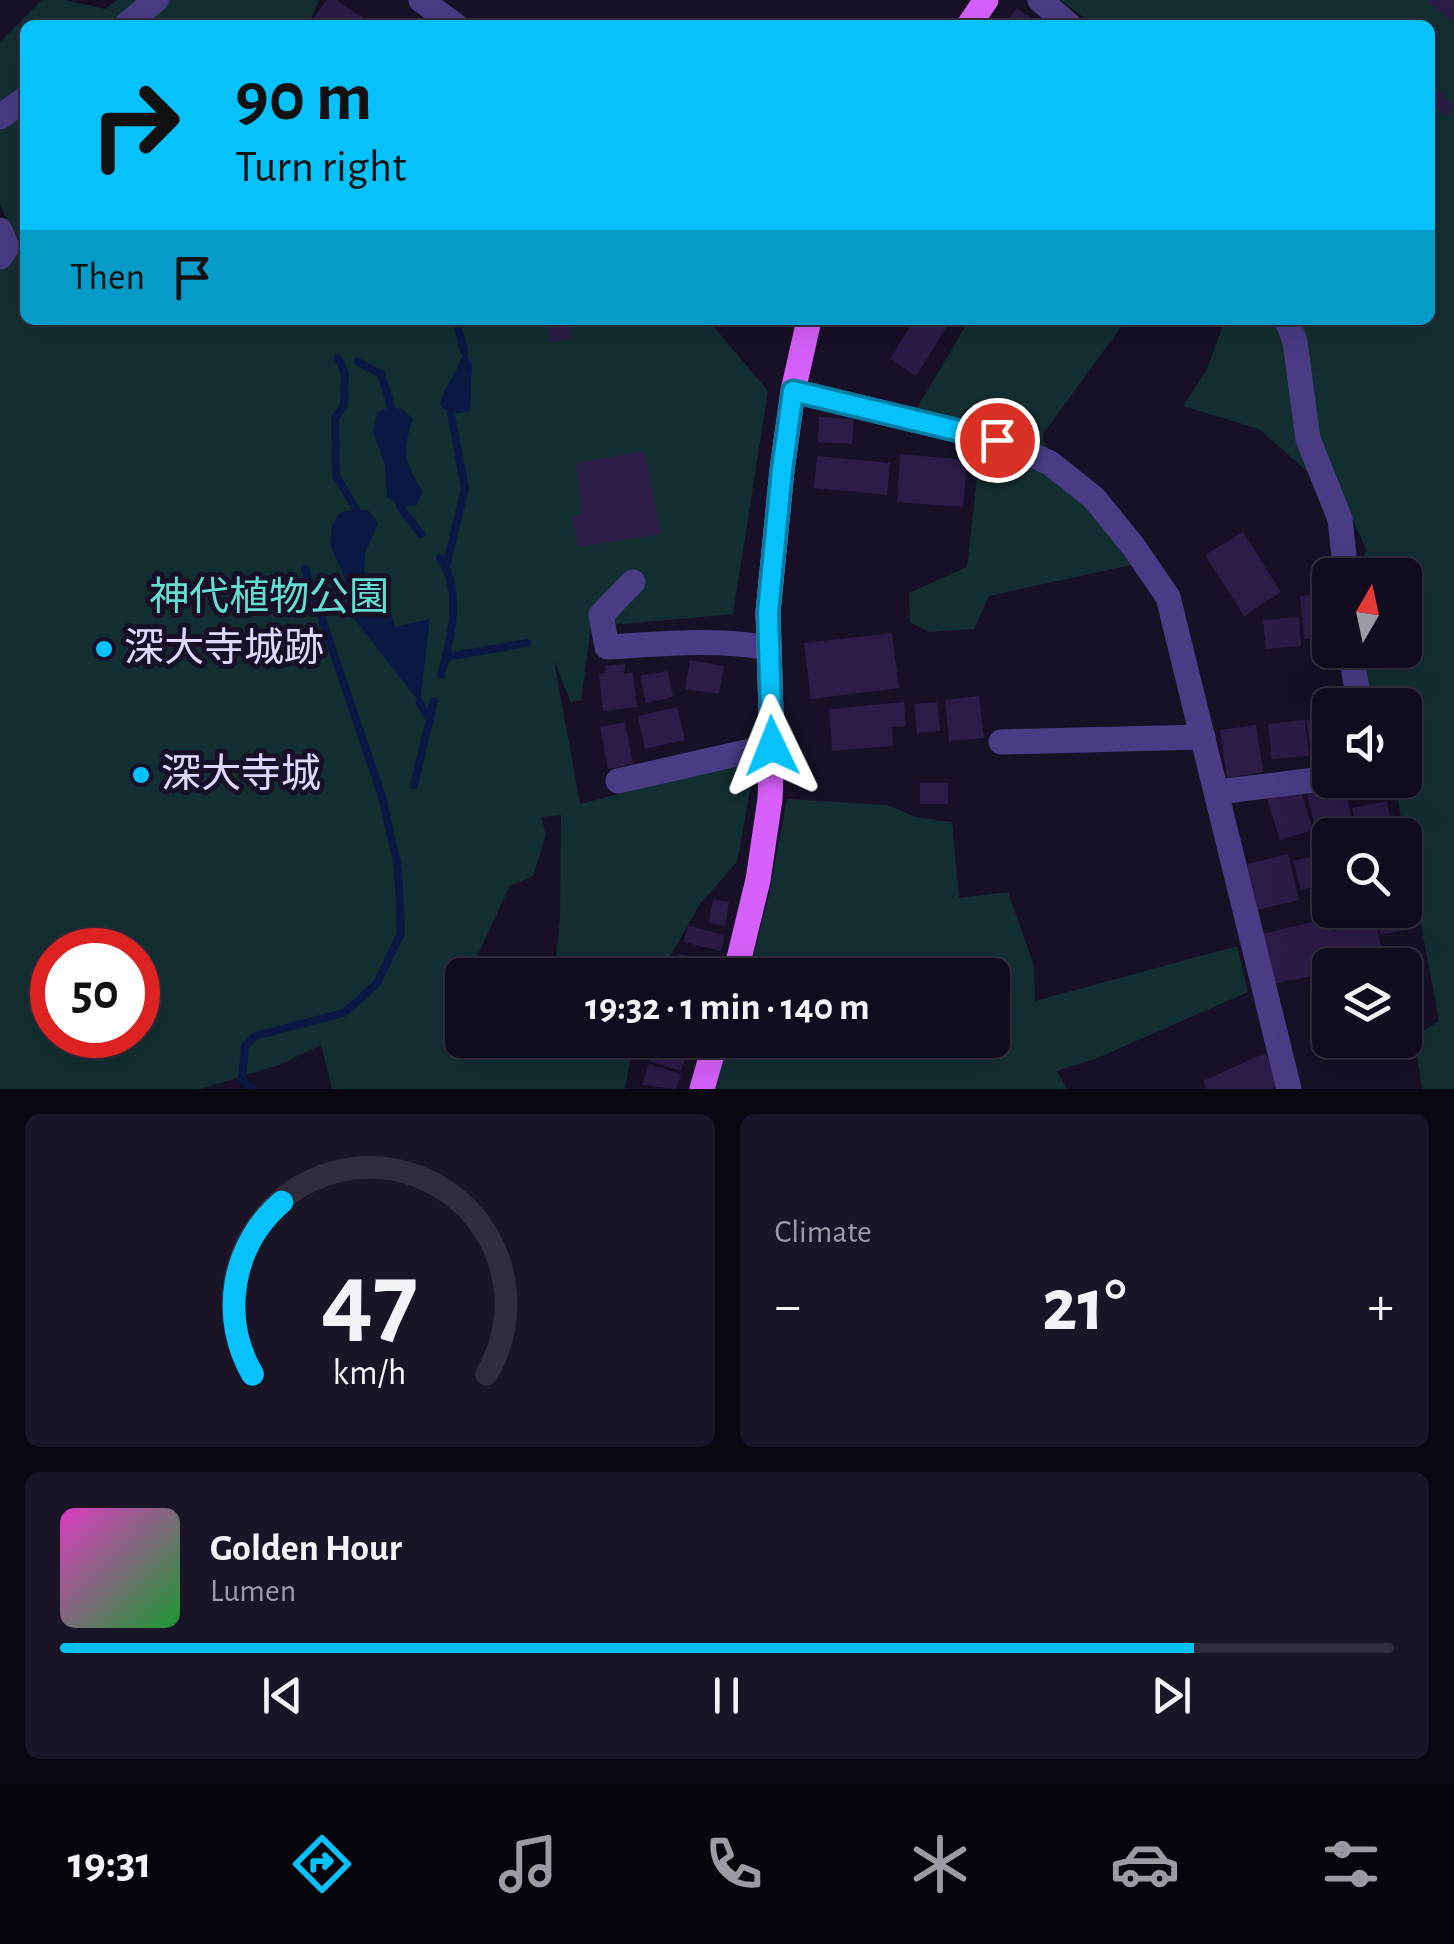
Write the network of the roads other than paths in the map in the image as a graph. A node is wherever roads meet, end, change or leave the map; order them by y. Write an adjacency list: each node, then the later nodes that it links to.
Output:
1 (156, 0): 4 (street)
2 (421, 0): 5 (street)
3 (1040, 0): 6 (street)
4 (132, 20)
5 (448, 20)
6 (1063, 20)
7 (0, 230): 8 (street)
8 (0, 257)
9 (808, 325): 11 (main road)
10 (1289, 325): 12 (street)
11 (793, 391): 14 (main road); 15 (street)
12 (1344, 558)
13 (632, 582): 14 (street)
14 (769, 648): 17 (main road)
15 (1202, 738): 16 (street); 20 (street)
16 (1001, 742)
17 (772, 746): 19 (street); 21 (main road)
18 (1312, 780): 20 (street)
19 (618, 781)
20 (1218, 792): 24 (street)
21 (739, 958)
22 (711, 1058): 23 (main road)
23 (702, 1089)
24 (1289, 1089)

